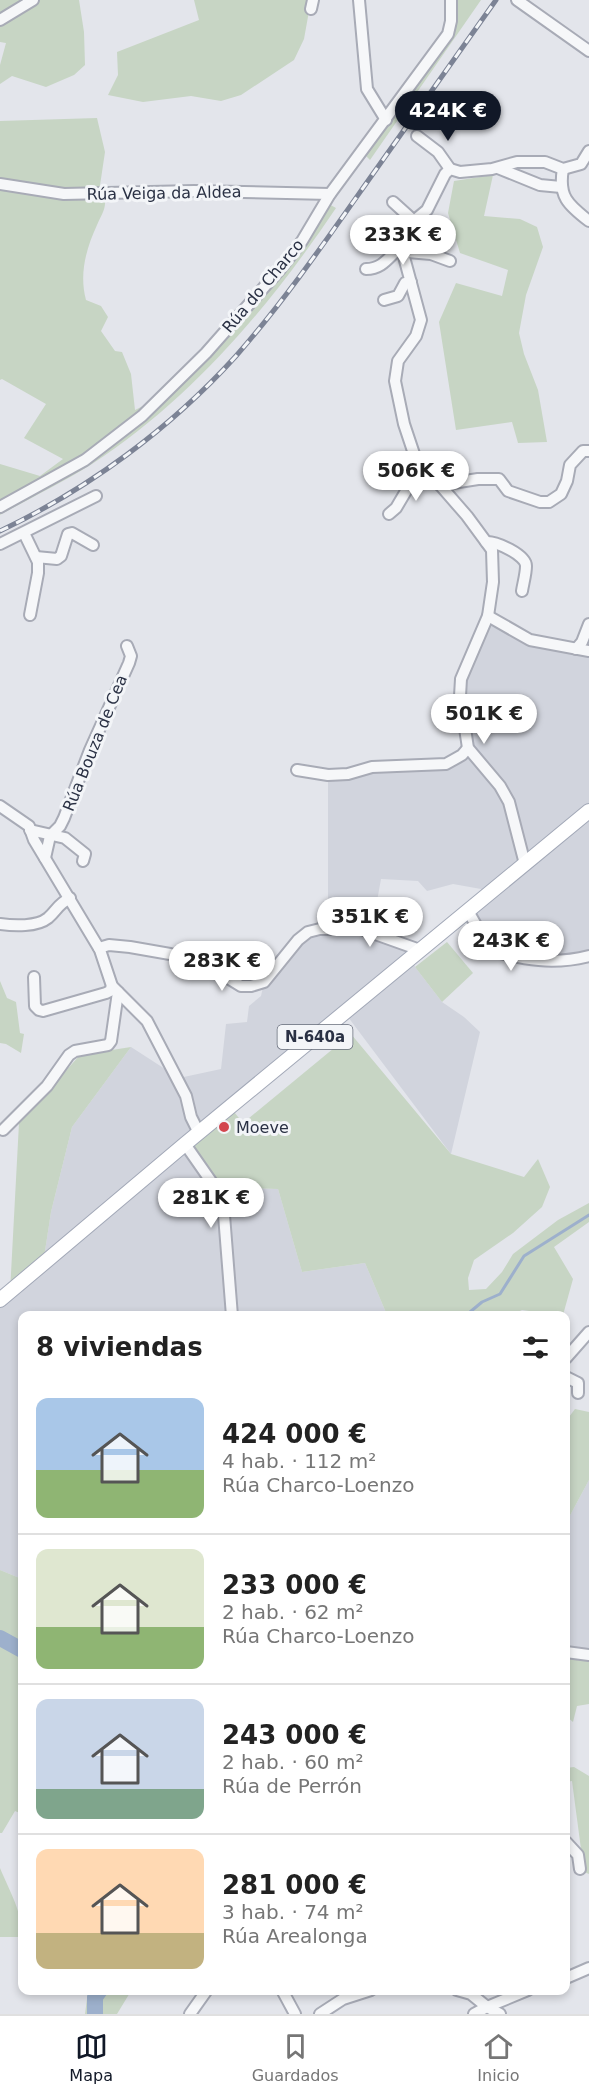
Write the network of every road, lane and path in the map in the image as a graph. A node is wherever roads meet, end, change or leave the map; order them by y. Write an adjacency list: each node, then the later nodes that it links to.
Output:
1 (33, 0): 5 (street)
2 (359, 0): 7 (street)
3 (451, 0): 7 (street, Rúa do Charco)
4 (517, 0): 6 (street)
5 (0, 20)
6 (589, 51)
7 (386, 120): 15 (street, Rúa do Charco)
8 (417, 136): 11 (street)
9 (589, 151): 12 (street)
10 (498, 168): 11 (street); 12 (street); 14 (street)
11 (450, 169): 17 (street)
12 (563, 169): 14 (street)
13 (0, 184): 15 (street, Rúa Veiga da Aldea)
14 (561, 187): 18 (street)
15 (330, 194): 28 (street, Rúa do Charco)
16 (393, 202): 17 (street)
17 (414, 221): 19 (street)
18 (589, 221)
19 (404, 252): 20 (street); 21 (street); 22 (street)
20 (450, 261)
21 (366, 269)
22 (411, 282): 23 (street); 25 (street)
23 (384, 300)
24 (589, 451): 26 (street)
25 (419, 469): 26 (street); 29 (street)
26 (440, 485): 31 (street)
27 (96, 496): 30 (street)
28 (0, 507)
29 (389, 513)
30 (24, 532): 32 (street); 34 (street)
31 (486, 542): 35 (street); 37 (street)
32 (0, 544)
33 (93, 545): 34 (street)
34 (36, 556): 36 (street)
35 (522, 591)
36 (30, 615)
37 (488, 616): 40 (street); 42 (street)
38 (589, 624): 40 (street)
39 (127, 646): 47 (street, Rúa Bouza de Cea)
40 (576, 649): 41 (street)
41 (589, 651)
42 (468, 748): 43 (street); 50 (street)
43 (297, 771)
44 (0, 806): 46 (street)
45 (589, 811): 50 (main road, N-640a)
46 (30, 830): 47 (street); 48 (street)
47 (50, 836): 48 (street, Rúa Bouza de Cea); 49 (street)
48 (45, 858): 51 (street)
49 (83, 861)
50 (525, 864): 52 (main road, N-640a)
51 (70, 898): 53 (street); 54 (street)
52 (468, 911): 55 (main road, N-640a); 56 (street)
53 (0, 924)
54 (99, 948): 55 (street); 58 (street)
55 (420, 950): 60 (main road, N-640a)
56 (589, 956)
57 (34, 977): 58 (street)
58 (115, 989): 59 (street); 60 (street)
59 (3, 1130)
60 (199, 1133): 61 (main road, N-640a)
61 (185, 1144): 62 (main road, N-640a); 63 (street)
62 (0, 1300)
63 (232, 1311)
64 (589, 1332): 65 (street)
65 (570, 1353)
66 (570, 1379): 67 (street)
67 (578, 1393)
68 (570, 1653): 69 (street)
69 (589, 1655)
70 (570, 1846): 71 (street)
71 (580, 1869)
72 (589, 1968): 73 (street)
73 (570, 1976)
74 (203, 1995): 80 (street)
75 (285, 1995): 81 (street)
76 (355, 1995): 82 (street)
77 (472, 1995): 79 (street)
78 (516, 1995): 79 (street)
79 (487, 2007): 83 (street); 84 (street)
80 (190, 2014)
81 (295, 2014)
82 (320, 2014)
83 (474, 2014)
84 (500, 2014)

